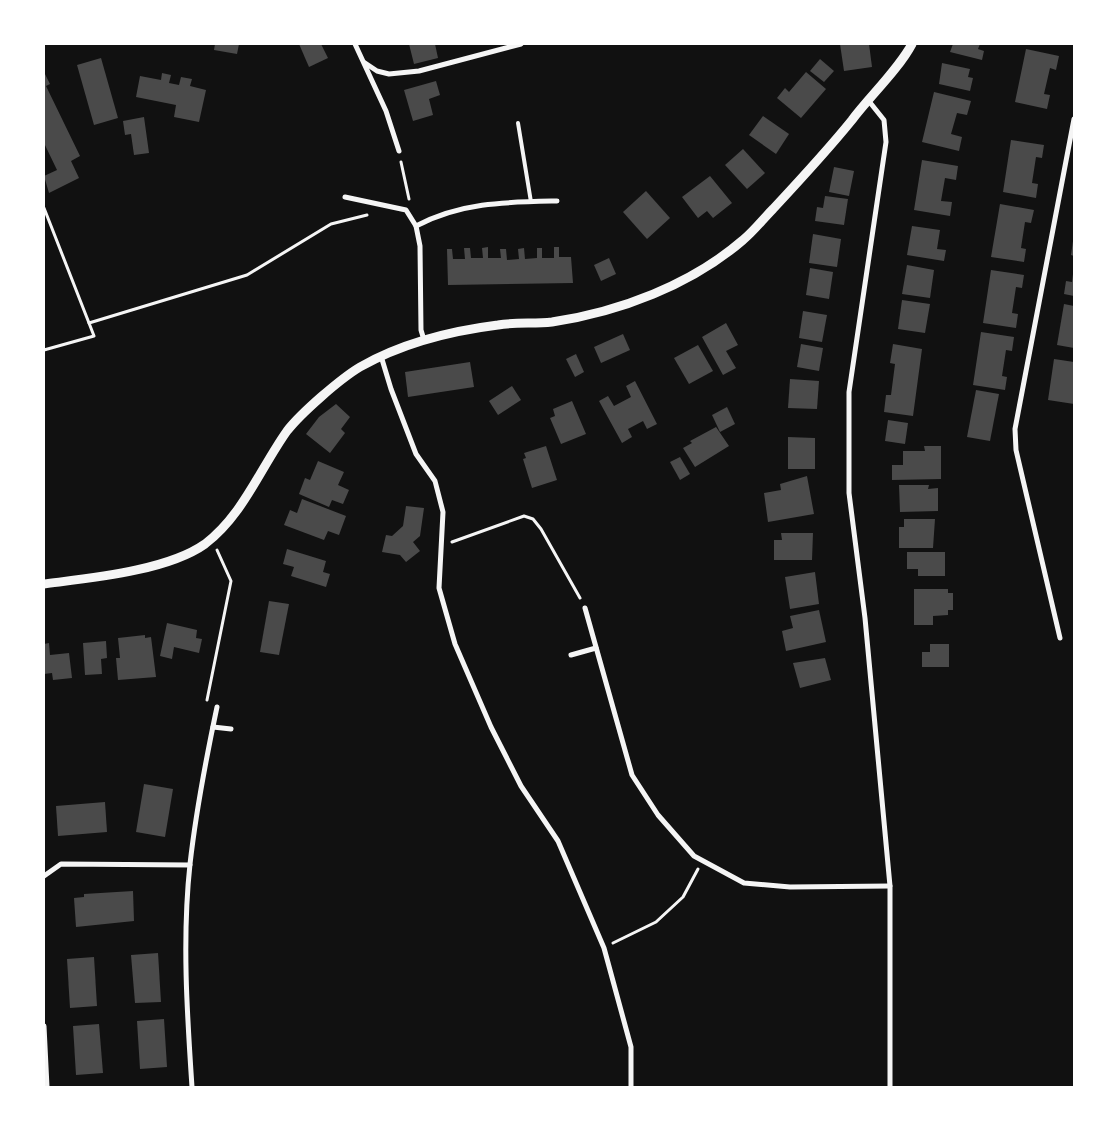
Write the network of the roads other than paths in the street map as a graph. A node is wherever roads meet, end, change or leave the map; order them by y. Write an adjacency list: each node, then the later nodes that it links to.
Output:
1 (355, 44): 4 (street)
2 (521, 44): 4 (street)
3 (912, 44): 5 (street)
4 (365, 63): 8 (street)
5 (868, 100): 13 (street); 25 (street)
6 (1074, 119): 17 (street)
7 (518, 123): 11 (lane)
8 (399, 151)
9 (345, 196): 12 (street)
10 (557, 201): 11 (street)
11 (531, 202): 12 (street)
12 (416, 226): 13 (street)
13 (424, 340): 14 (street)
14 (381, 355): 15 (street); 29 (street)
15 (44, 584)
16 (585, 608): 18 (street)
17 (1060, 638)
18 (596, 648): 19 (street); 25 (street)
19 (571, 655)
20 (217, 707): 21 (street)
21 (213, 727): 22 (street); 23 (street)
22 (230, 729)
23 (190, 865): 24 (street); 28 (street)
24 (44, 876)
25 (890, 886): 30 (street)
26 (44, 1026): 27 (street)
27 (47, 1087)
28 (192, 1087)
29 (631, 1087)
30 (890, 1087)

